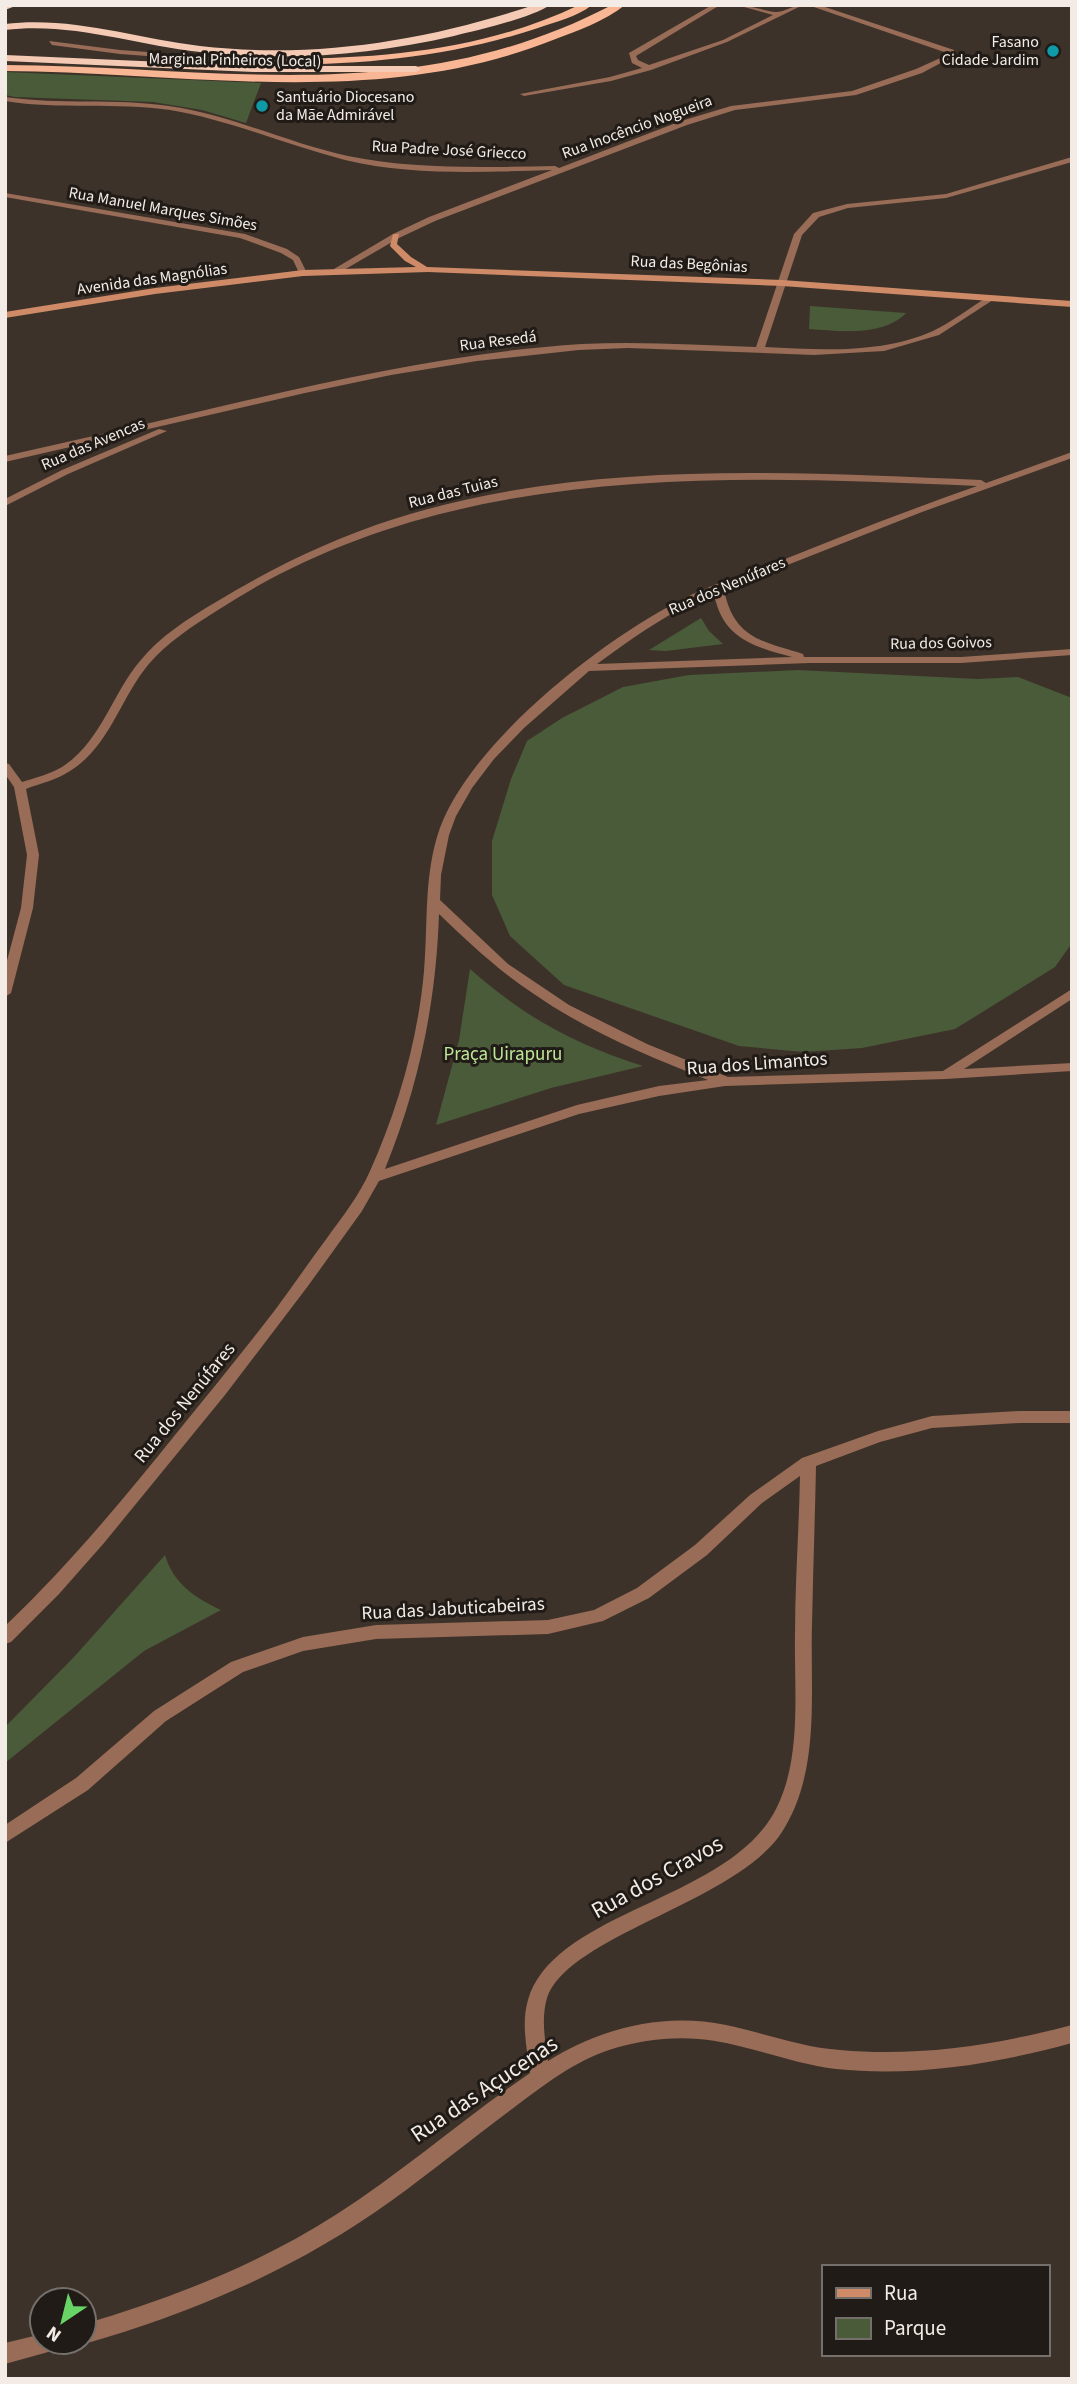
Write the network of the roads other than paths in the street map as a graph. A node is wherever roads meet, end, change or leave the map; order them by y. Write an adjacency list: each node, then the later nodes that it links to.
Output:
1 (13, 5): 9 (highway)
2 (545, 5): 14 (highway)
3 (587, 5): 15 (highway)
4 (620, 5): 18 (highway, Marginal Pinheiros (Local))
5 (718, 5): 17 (street)
6 (740, 5): 10 (street)
7 (800, 5): 10 (street)
8 (811, 5): 22 (street, Rua Inocêncio Nogueira)
9 (5, 7)
10 (780, 15): 17 (street)
11 (5, 27): 14 (highway)
12 (52, 43): 15 (street)
13 (5, 56): 18 (highway)
14 (287, 56): 15 (highway)
15 (243, 61)
16 (5, 68): 18 (highway, Marginal Pinheiros (Local))
17 (648, 68): 19 (street)
18 (416, 69)
19 (524, 94)
20 (5, 99): 22 (street, Rua Padre José Griecco)
21 (1072, 159): 28 (street)
22 (563, 168): 24 (street, Rua Inocêncio Nogueira)
23 (7, 196): 27 (street, Rua Manuel Marques Simões)
24 (396, 236): 25 (main road); 26 (street, Rua Inocêncio Nogueira)
25 (428, 269): 26 (main road, Rua das Begônias); 28 (main road, Rua das Begônias)
26 (337, 271): 27 (main road, Rua das Begônias)
27 (303, 273): 31 (main road, Avenida das Magnólias)
28 (782, 283): 29 (main road, Rua das Begônias); 32 (street)
29 (992, 298): 30 (main road, Rua das Begônias); 32 (street, Rua Resedá)
30 (1071, 304)
31 (5, 315)
32 (760, 349): 33 (street, Rua Resedá)
33 (196, 417): 35 (street, Rua Resedá); 37 (street, Rua das Avencas)
34 (1072, 455): 36 (street, Rua dos Nenúfares)
35 (5, 459)
36 (990, 484): 38 (street, Rua dos Nenúfares); 43 (street, Rua das Tuias)
37 (5, 503)
38 (718, 587): 40 (street, Rua dos Goivos); 41 (street, Rua dos Nenúfares)
39 (1072, 652): 40 (street, Rua dos Goivos)
40 (810, 660): 41 (street, Rua dos Goivos)
41 (590, 667): 44 (street, Rua dos Nenúfares)
42 (5, 766): 43 (street)
43 (20, 787): 45 (street)
44 (432, 900): 49 (street); 50 (street)
45 (5, 993)
46 (1072, 993): 48 (street)
47 (1072, 1067): 48 (street, Rua dos Limantos)
48 (946, 1075): 49 (street, Rua dos Limantos)
49 (725, 1082): 50 (street, Rua dos Limantos)
50 (374, 1178): 53 (street, Rua dos Nenúfares)
51 (1072, 1417): 52 (street, Rua das Jabuticabeiras)
52 (808, 1462): 54 (street, Rua das Jabuticabeiras); 56 (street, Rua dos Cravos)
53 (5, 1637)
54 (5, 1835)
55 (1072, 2034): 56 (street, Rua das Açucenas)
56 (540, 2077): 57 (street, Rua das Açucenas)
57 (98, 2329)
58 (28, 2348): 59 (street)
59 (5, 2354)

